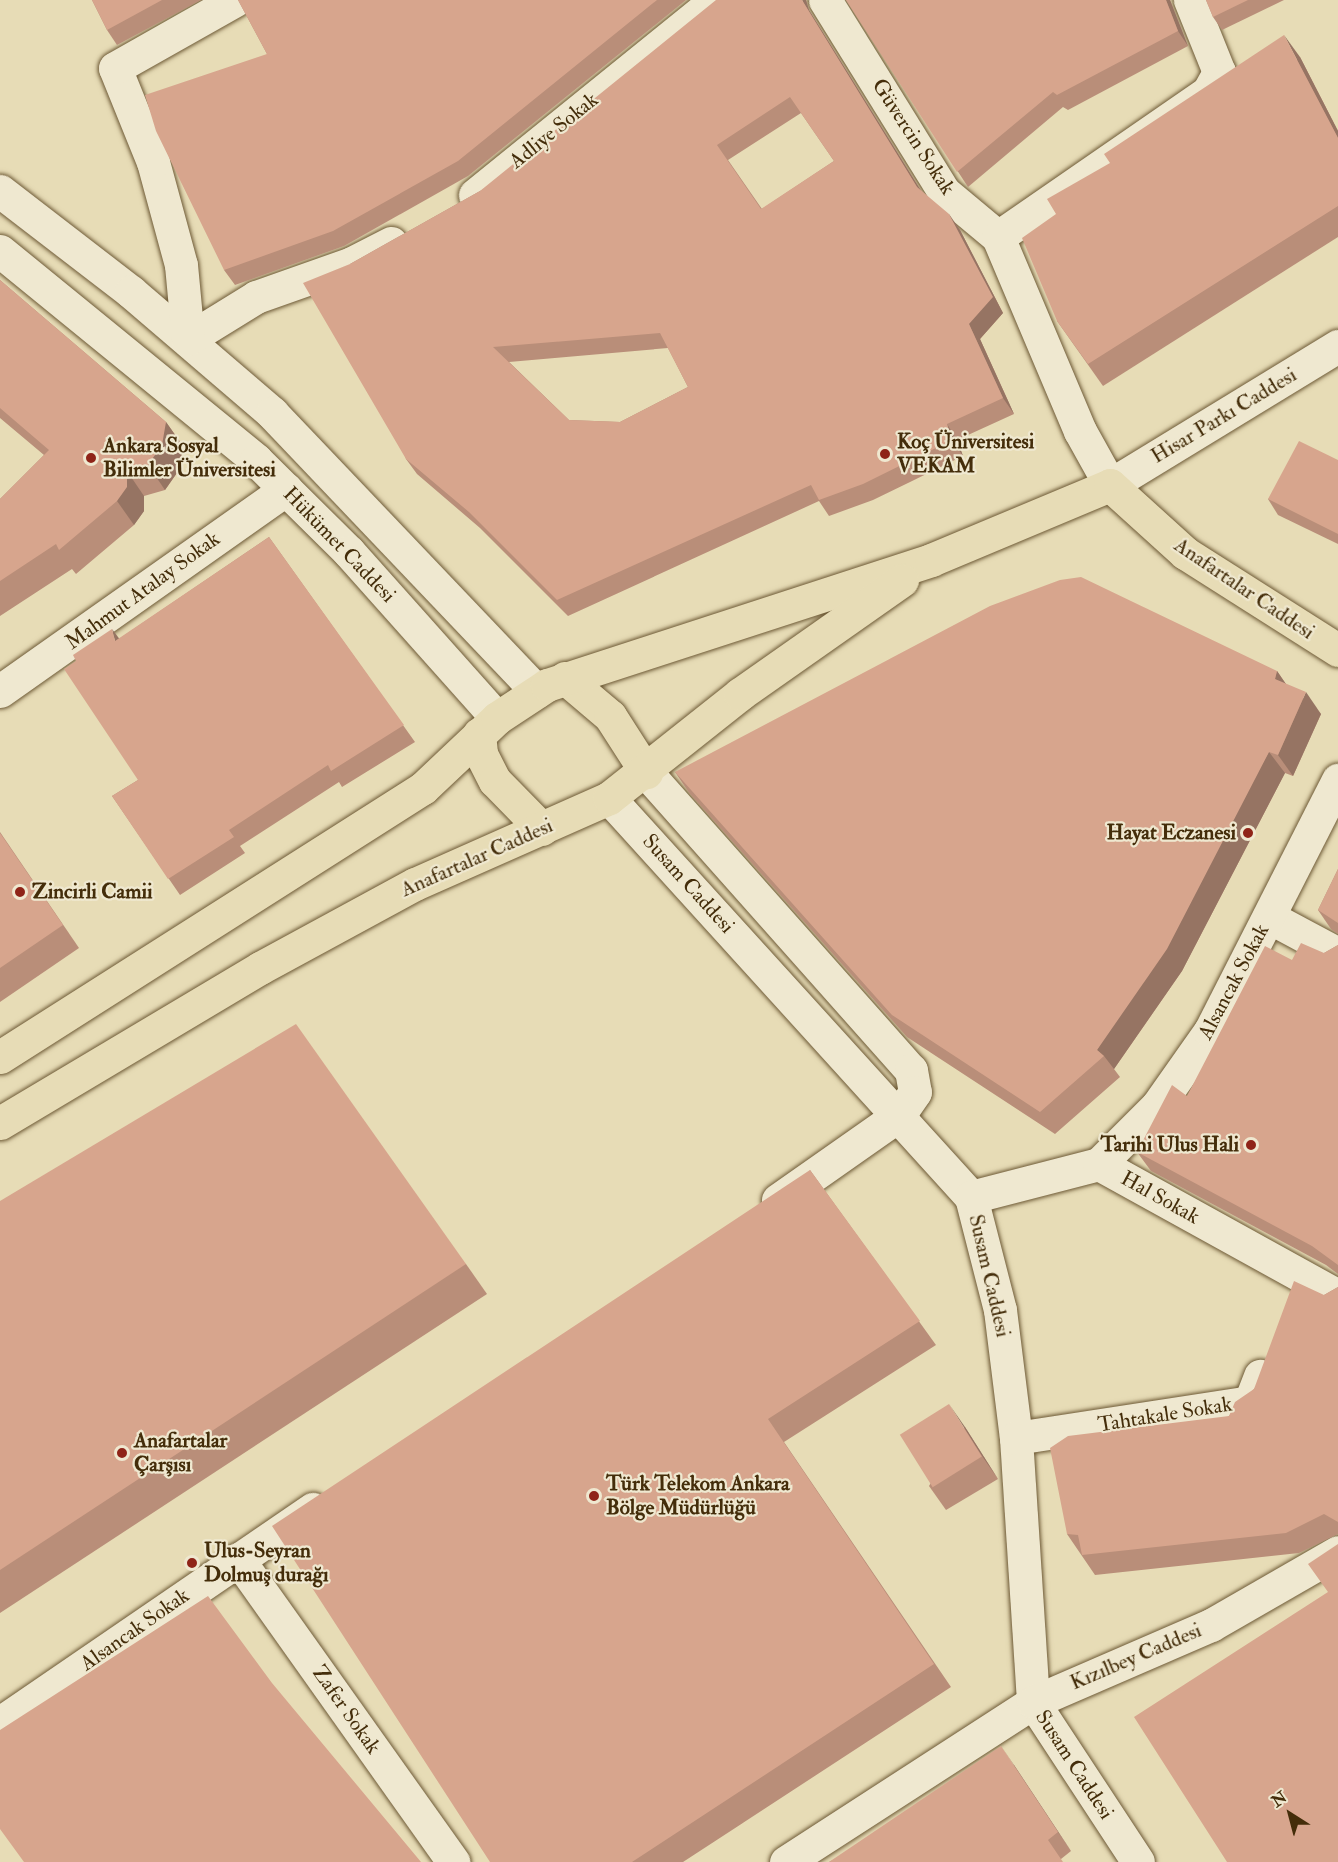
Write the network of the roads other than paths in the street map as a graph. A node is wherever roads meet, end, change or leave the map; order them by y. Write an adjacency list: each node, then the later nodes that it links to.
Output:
1 (235, 0): 8 (street)
2 (717, 0): 8 (street, Adliye Sokak)
3 (825, 0): 6 (street, Güvercin Sokak)
4 (1190, 0): 6 (street)
5 (0, 191): 8 (street)
6 (998, 237): 10 (street, Güvercin Sokak)
7 (0, 251): 11 (street, Hükümet Caddesi)
8 (188, 339): 14 (street)
9 (1338, 346): 10 (street, Hisar Parkı Caddesi)
10 (1110, 485): 12 (main road, Anafartalar Caddesi); 13 (main road, Anafartalar Caddesi)
11 (286, 489): 15 (street, Mahmut Atalay Sokak); 16 (street, Hükümet Caddesi)
12 (931, 560): 14 (main road, Anafartalar Caddesi); 17 (main road, Anafartalar Caddesi)
13 (1338, 650)
14 (551, 684): 16 (main road, Anafartalar Caddesi); 17 (main road)
15 (0, 691)
16 (488, 726): 20 (main road); 23 (main road, Anafartalar Caddesi)
17 (646, 772): 19 (main road, Anafartalar Caddesi); 24 (street)
18 (1338, 780): 21 (street, Alsancak Sokak)
19 (609, 798): 20 (main road, Anafartalar Caddesi); 24 (street, Susam Caddesi)
20 (542, 829): 25 (main road, Anafartalar Caddesi)
21 (1269, 917): 22 (street); 26 (street, Alsancak Sokak)
22 (1338, 954)
23 (0, 1057)
24 (899, 1116): 27 (street, Susam Caddesi); 28 (street)
25 (0, 1124)
26 (1099, 1164): 27 (street, Hal Sokak); 29 (street, Hal Sokak)
27 (971, 1197): 33 (street, Susam Caddesi)
28 (754, 1216)
29 (1298, 1274): 30 (street, Hal Sokak); 31 (street)
30 (1338, 1296)
31 (1286, 1306)
32 (1270, 1349): 33 (street, Tahtakale Sokak)
33 (1016, 1438): 37 (street, Susam Caddesi)
34 (337, 1493): 36 (street, Alsancak Sokak)
35 (1338, 1552): 37 (street, Kızılbey Caddesi)
36 (238, 1559): 38 (street, Alsancak Sokak); 39 (street, Zafer Sokak)
37 (1033, 1702): 40 (street, Kızılbey Caddesi); 41 (street, Susam Caddesi)
38 (0, 1723)
39 (453, 1862)
40 (786, 1862)
41 (1138, 1862)

